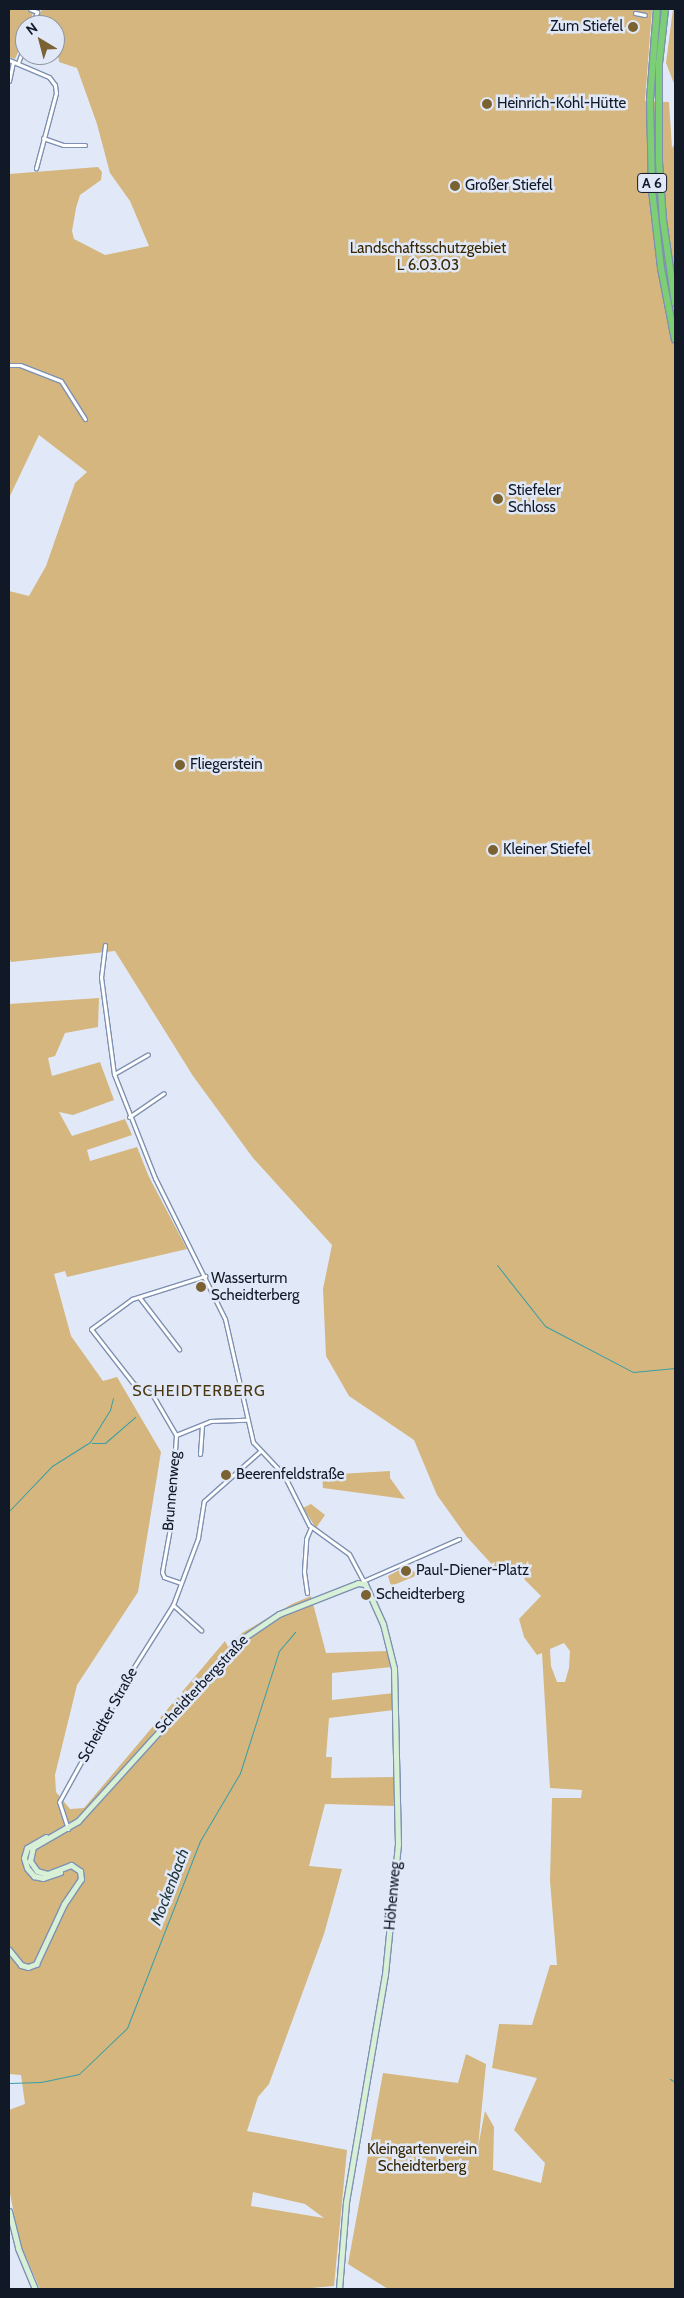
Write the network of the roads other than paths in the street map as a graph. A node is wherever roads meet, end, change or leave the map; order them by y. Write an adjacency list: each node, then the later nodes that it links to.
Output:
1 (657, 9): 13 (highway, A 6)
2 (665, 9): 12 (highway, A 6)
3 (635, 13): 4 (street)
4 (645, 15)
5 (9, 60): 6 (street)
6 (15, 62): 8 (street)
7 (22, 65): 9 (street)
8 (9, 81)
9 (43, 138): 10 (street); 11 (street)
10 (85, 145)
11 (36, 168)
12 (675, 303)
13 (675, 340)
14 (9, 365): 15 (street)
15 (85, 419)
16 (105, 945): 18 (street)
17 (148, 1054): 18 (street)
18 (114, 1074): 20 (street)
19 (164, 1093): 20 (street)
20 (129, 1117): 21 (street)
21 (206, 1276): 22 (street); 24 (street, Höhenweg)
22 (139, 1297): 23 (street); 26 (street, Brunnenweg)
23 (179, 1349)
24 (246, 1420): 25 (street); 27 (street, Höhenweg)
25 (202, 1424): 26 (street); 28 (street)
26 (176, 1435): 32 (street, Brunnenweg)
27 (259, 1452): 29 (street, Höhenweg); 32 (street, Scheidter Straße)
28 (200, 1454)
29 (311, 1528): 31 (street, Höhenweg); 33 (street)
30 (459, 1539): 31 (street)
31 (365, 1582): 36 (street, Scheidterbergstraße); 40 (street, Höhenweg)
32 (181, 1583): 34 (street, Scheidter Straße)
33 (307, 1593)
34 (173, 1605): 35 (street); 36 (street, Scheidter Straße)
35 (201, 1630)
36 (68, 1829): 37 (street, Scheidterbergstraße)
37 (9, 1950)
38 (9, 2211): 39 (street)
39 (35, 2289)
40 (339, 2289)

